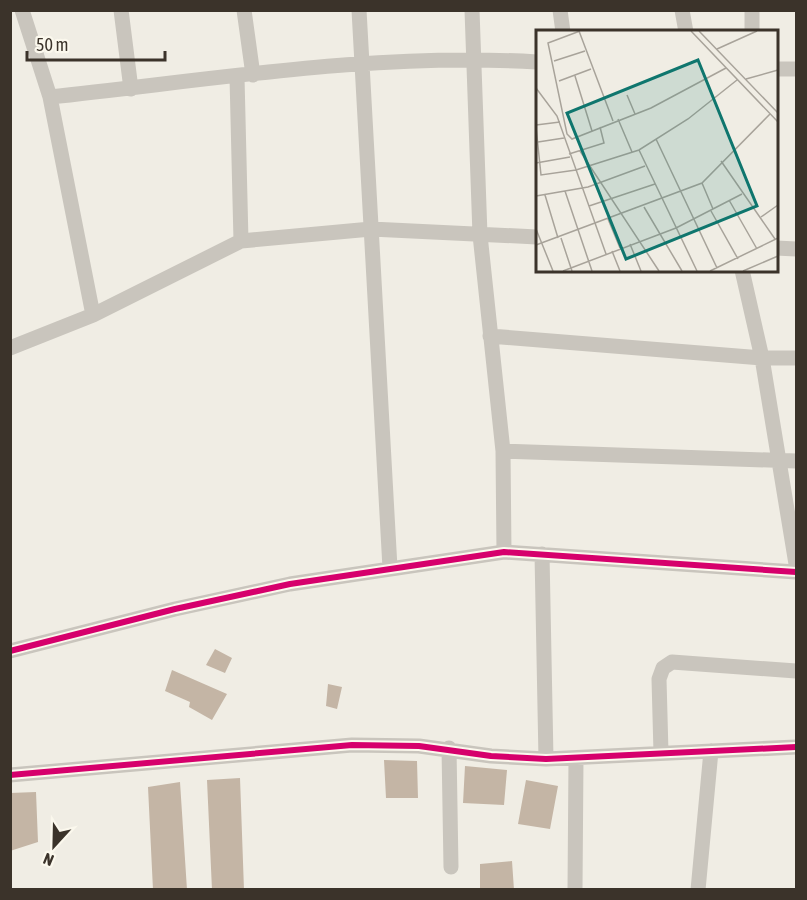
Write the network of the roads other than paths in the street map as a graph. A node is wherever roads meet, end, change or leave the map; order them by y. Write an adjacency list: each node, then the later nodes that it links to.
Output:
1 (22, 10): 20 (street)
2 (121, 10): 19 (street)
3 (244, 10): 17 (street)
4 (359, 10): 14 (street)
5 (472, 10): 12 (street)
6 (560, 10): 9 (street)
7 (682, 10): 10 (street)
8 (752, 10): 11 (street)
9 (563, 30)
10 (686, 30)
11 (752, 30)
12 (476, 58): 13 (street); 14 (street); 22 (street)
13 (536, 62)
14 (363, 64): 17 (street); 21 (street)
15 (777, 69): 16 (street)
16 (796, 69)
17 (253, 75): 18 (street)
18 (237, 77): 19 (street); 24 (street)
19 (131, 89): 20 (street)
20 (50, 97): 28 (street)
21 (371, 230): 22 (street); 24 (street); 39 (street)
22 (480, 235): 23 (street); 29 (street)
23 (536, 237)
24 (241, 241): 28 (street)
25 (777, 248): 26 (street)
26 (796, 249)
27 (742, 272): 31 (street)
28 (93, 315): 30 (street)
29 (490, 336): 31 (street); 33 (street)
30 (10, 348)
31 (762, 358): 32 (street); 34 (street)
32 (796, 358)
33 (502, 451): 34 (street); 36 (street)
34 (778, 460): 35 (street); 38 (street)
35 (796, 461)
36 (504, 552): 37 (street); 39 (street)
37 (542, 554): 40 (street); 48 (street)
38 (796, 564)
39 (390, 568): 41 (street)
40 (796, 572)
41 (10, 651)
42 (796, 671): 46 (street)
43 (796, 747): 45 (street)
44 (448, 748): 48 (street); 49 (street); 50 (street)
45 (711, 751): 46 (street); 52 (street)
46 (661, 753): 47 (street)
47 (576, 758): 48 (street); 51 (street)
48 (546, 759)
49 (10, 775)
50 (451, 867)
51 (575, 890)
52 (699, 890)

